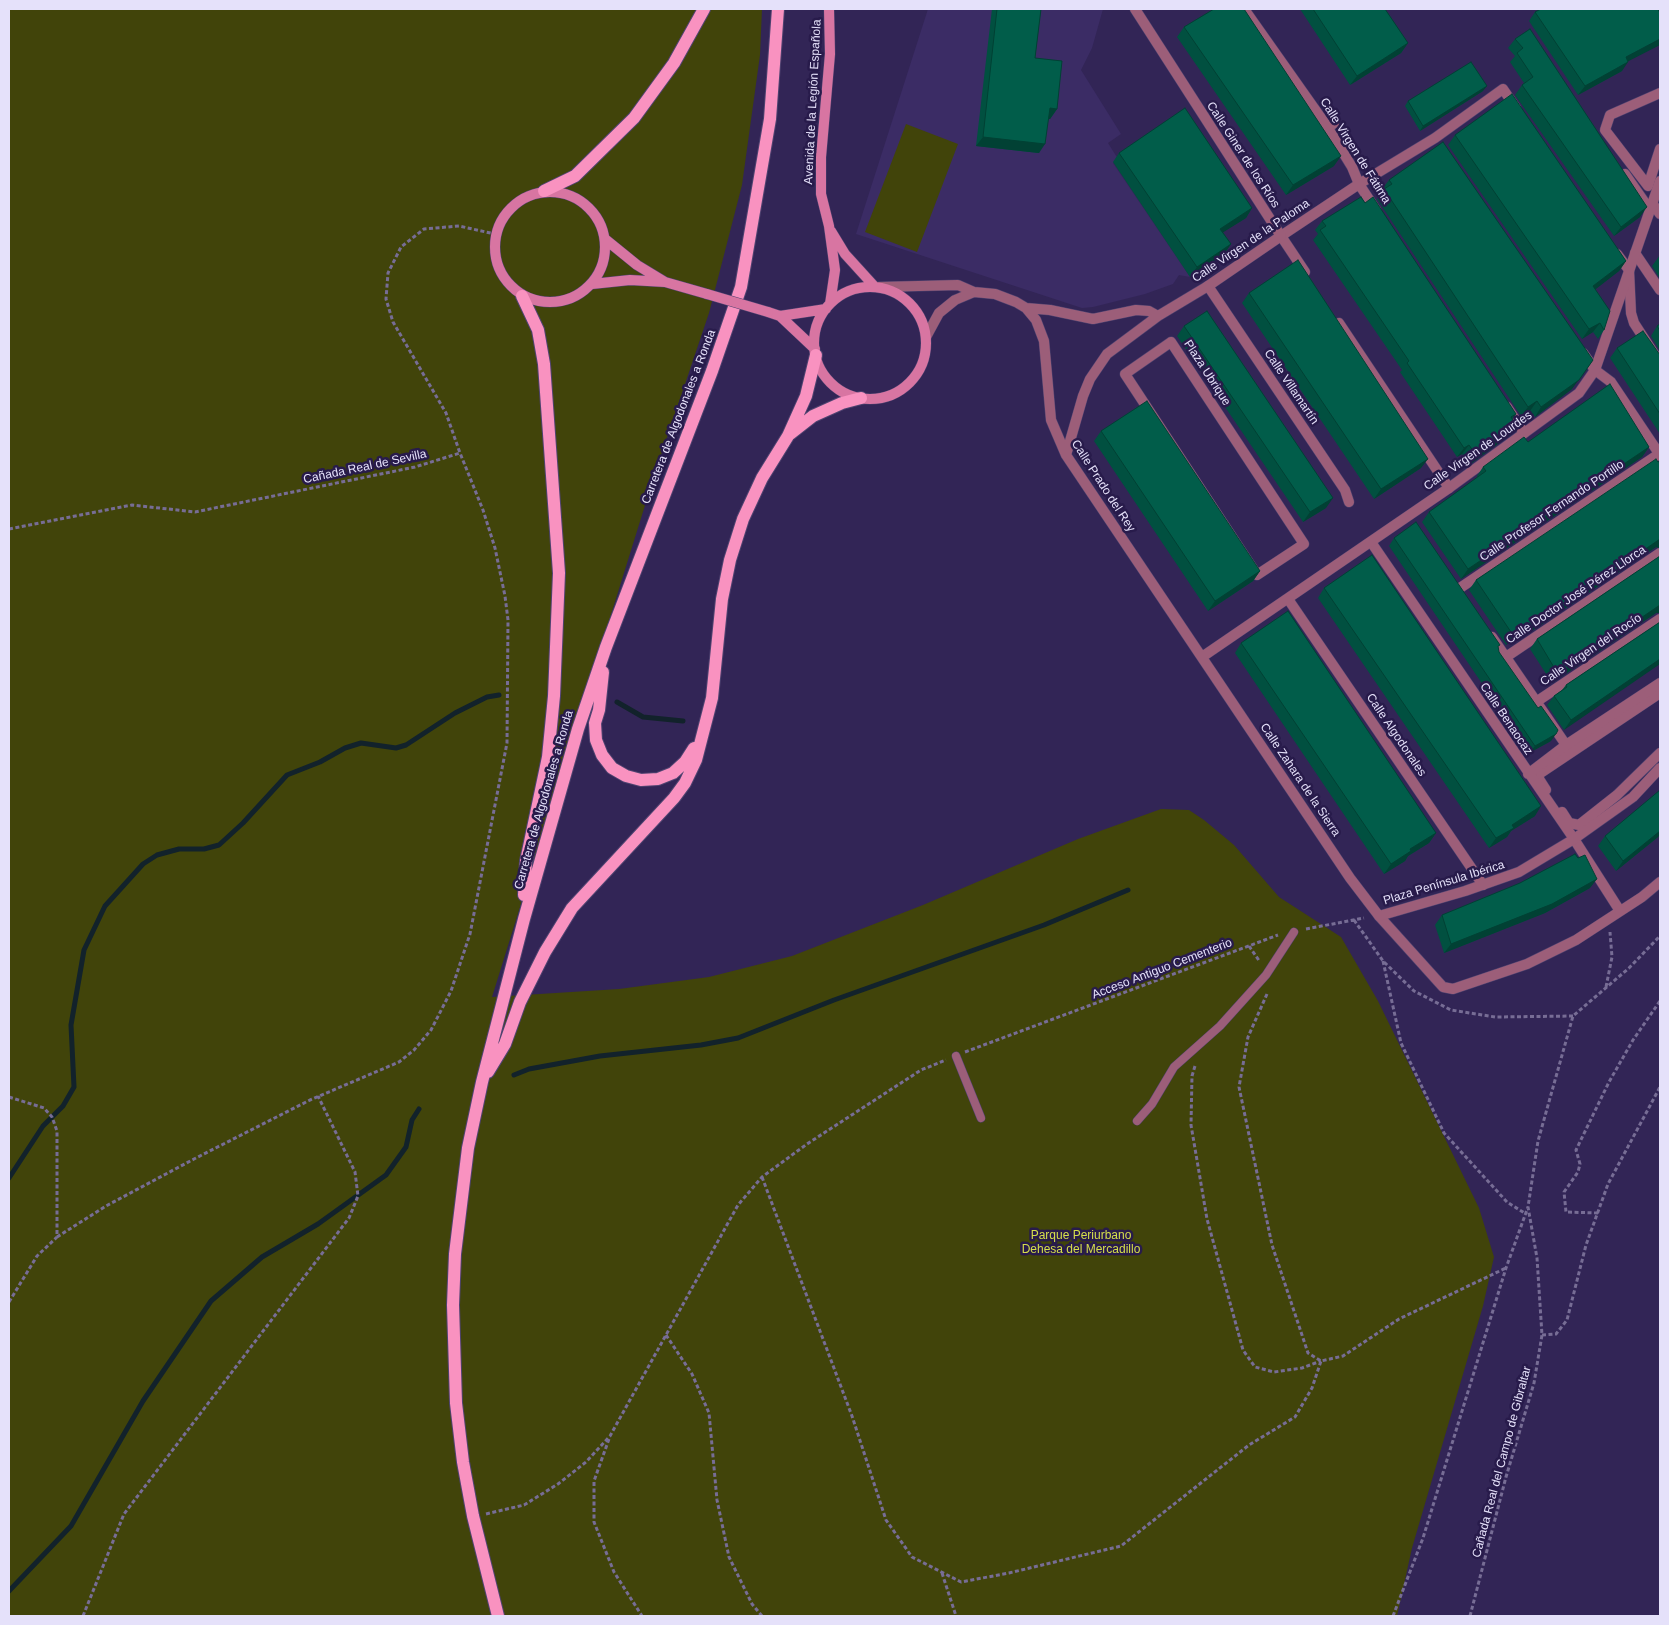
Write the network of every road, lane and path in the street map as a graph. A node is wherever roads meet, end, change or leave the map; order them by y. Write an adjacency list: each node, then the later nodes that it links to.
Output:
1 (704, 9): 12 (main road)
2 (778, 9): 58 (main road, Carretera de Algodonales a Ronda)
3 (829, 9): 16 (main road, Avenida de la Legión Española)
4 (1135, 9): 18 (street, Calle Giner de los Ríos)
5 (1244, 9): 11 (street, Calle Virgen de Fátima)
6 (1660, 93): 9 (street)
7 (1525, 121): 11 (street, Calle Virgen de la Paloma)
8 (1596, 131): 13 (street)
9 (1660, 149)
10 (1660, 181): 13 (street, Calle Virgen de Lourdes)
11 (1359, 184): 15 (street, Calle Virgen de Fátima); 18 (street, Calle Virgen de la Paloma)
12 (544, 191): 17 (main road); 19 (main road)
13 (1651, 206): 14 (street); 21 (street, Calle Virgen de Lourdes)
14 (1660, 214)
15 (1381, 217)
16 (829, 226): 27 (main road, Avenida de la Legión Española); 31 (main road, Avenida de la Legión Española)
17 (495, 234): 30 (main road); 45 (path)
18 (1281, 236): 25 (street, Calle Giner de los Ríos); 26 (street, Calle Virgen de la Paloma)
19 (605, 239): 23 (main road); 24 (main road)
20 (1612, 247): 22 (street)
21 (1635, 253): 22 (street, Calle Virgen de Lourdes); 28 (street)
22 (1629, 270): 39 (street); 40 (street, Calle Virgen de Lourdes)
23 (665, 282): 24 (main road); 33 (main road, bridge)
24 (592, 284): 30 (main road)
25 (1313, 285)
26 (1208, 286): 34 (street, Calle Virgen de la Paloma); 49 (street, Calle Villamartín)
27 (877, 287): 29 (street, Calle Prado del Rey); 31 (main road); 36 (main road)
28 (1660, 290)
29 (974, 292): 32 (street, Calle Prado del Rey); 36 (street)
30 (522, 296): 74 (main road)
31 (828, 306): 33 (main road); 38 (main road)
32 (1026, 308): 34 (street); 46 (street, Calle Prado del Rey)
33 (780, 316): 38 (main road)
34 (1158, 316): 46 (street, Calle Virgen de la Paloma)
35 (1335, 317): 48 (street)
36 (926, 337): 41 (main road)
37 (1578, 346): 40 (street)
38 (815, 352): 41 (main road); 44 (main road)
39 (1660, 363)
40 (1594, 370): 43 (street, Calle Virgen de Lourdes); 47 (street)
41 (860, 398): 44 (main road)
42 (1502, 400): 43 (street)
43 (1524, 433): 48 (street, Calle Virgen de Lourdes)
44 (788, 436): 64 (main road)
45 (460, 453): 50 (path, Cañada Real de Sevilla); 87 (path)
46 (1066, 455): 59 (street, Calle Prado del Rey)
47 (1660, 455): 54 (street, Calle Profesor Fernando Portillo)
48 (1449, 488): 51 (street, Calle Virgen de Lourdes)
49 (1349, 502)
50 (9, 529)
51 (1371, 542): 55 (street, Calle Virgen de Lourdes); 68 (street, Calle Benaocaz)
52 (1660, 553): 60 (street, Calle Doctor José Pérez Llorca)
53 (1258, 575): 53 (street, Plaza Ubrique)
54 (1460, 588)
55 (1288, 599): 59 (street, Calle Virgen de Lourdes); 71 (street, Calle Algodonales)
56 (1660, 619): 63 (street, Calle Virgen del Rocío)
57 (1485, 627): 60 (street)
58 (606, 647): 64 (main road); 74 (main road, Carretera de Algodonales a Ronda)
59 (1202, 657): 73 (street, Calle Zahara de la Sierra)
60 (1506, 657): 63 (street)
61 (1660, 683): 65 (street)
62 (1660, 693): 66 (street)
63 (1536, 702): 65 (street)
64 (701, 740): 85 (main road)
65 (1566, 745): 68 (street)
66 (1660, 753)
67 (1660, 768): 69 (street, Plaza Península Ibérica)
68 (1528, 774): 69 (street, Calle Benaocaz)
69 (1574, 839): 71 (street, Plaza Península Ibérica); 72 (street, Calle Benaocaz)
70 (1660, 882): 72 (street, Calle Zahara de la Sierra)
71 (1483, 885): 73 (street, Plaza Península Ibérica)
72 (1620, 911): 75 (street, Calle Zahara de la Sierra)
73 (1379, 916): 75 (street, Calle Zahara de la Sierra); 76 (path, Acceso Antiguo Cementerio)
74 (524, 919): 85 (main road, Carretera de Algodonales a Ronda)
75 (1608, 920): 81 (path)
76 (1294, 932): 78 (path, Acceso Antiguo Cementerio); 80 (lane)
77 (1660, 936): 81 (path, Cañada Real del Campo de Gibraltar)
78 (1249, 946): 80 (path); 84 (path, Acceso Antiguo Cementerio)
79 (1383, 961): 94 (path)
80 (1266, 975): 83 (lane); 100 (path)
81 (1606, 988): 92 (path, Cañada Real del Campo de Gibraltar)
82 (1660, 1001): 93 (path)
83 (1202, 1042): 90 (lane); 100 (path)
84 (956, 1056): 89 (lane); 91 (path, Acceso Antiguo Cementerio)
85 (482, 1082): 102 (main road, Carretera de Algodonales a Ronda)
86 (1660, 1087): 93 (path)
87 (318, 1096): 95 (path); 104 (path)
88 (9, 1097): 95 (path)
89 (981, 1118)
90 (1137, 1121)
91 (762, 1178): 98 (path, Acceso Antiguo Cementerio); 103 (path)
92 (1528, 1207): 94 (path); 99 (path, Cañada Real del Campo de Gibraltar)
93 (1598, 1213): 99 (path)
94 (1526, 1214): 96 (path)
95 (57, 1237): 97 (path)
96 (1506, 1268): 100 (path); 109 (path)
97 (9, 1302)
98 (666, 1335): 101 (path, Acceso Antiguo Cementerio); 107 (path)
99 (1542, 1335): 110 (path, Cañada Real del Campo de Gibraltar)
100 (1321, 1361): 103 (path)
101 (610, 1436): 102 (path); 106 (path)
102 (473, 1516): 105 (main road, Carretera de Algodonales a Ronda)
103 (942, 1572): 108 (path)
104 (83, 1616)
105 (498, 1616)
106 (642, 1616)
107 (762, 1616)
108 (956, 1616)
109 (1393, 1616)
110 (1470, 1616)

